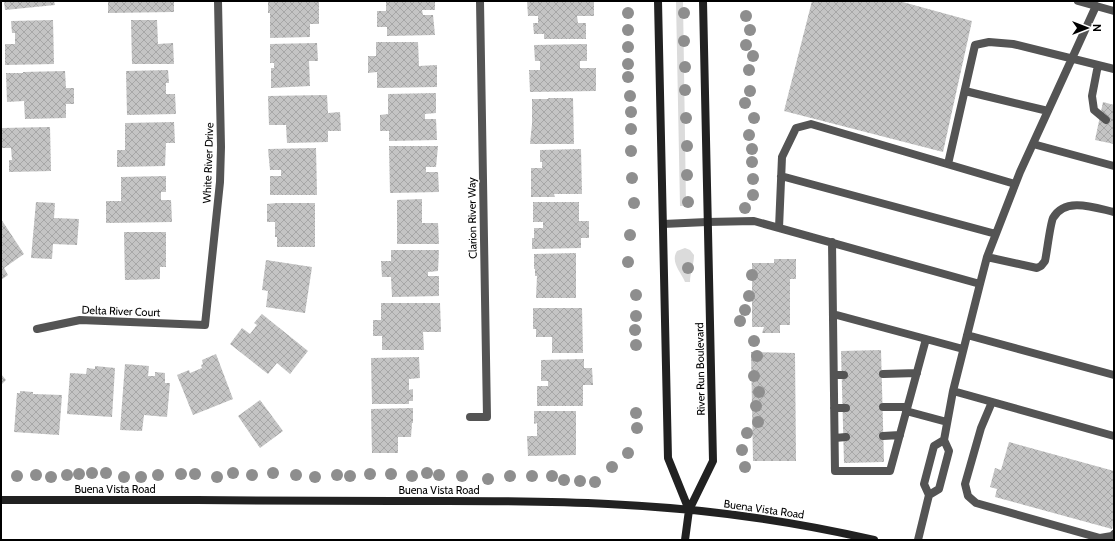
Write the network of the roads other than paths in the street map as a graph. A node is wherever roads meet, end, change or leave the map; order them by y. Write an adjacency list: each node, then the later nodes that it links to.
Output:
1 (218, 1): 28 (street, White River Drive)
2 (480, 1): 44 (street, Clarion River Way)
3 (658, 1): 21 (street, River Run Boulevard)
4 (702, 1): 20 (street, River Run Boulevard)
5 (1078, 1): 6 (street)
6 (1097, 4): 7 (street); 8 (street)
7 (1114, 11)
8 (1072, 58): 9 (street); 11 (street); 12 (street)
9 (1098, 65): 10 (street); 13 (street)
10 (1114, 69)
11 (965, 91): 12 (street); 15 (street)
12 (1048, 111): 14 (street)
13 (1106, 120)
14 (1033, 144): 16 (street); 18 (street)
15 (948, 164): 17 (street); 18 (street)
16 (1114, 166)
17 (781, 176): 22 (street); 23 (street)
18 (1015, 184): 23 (street)
19 (1114, 212): 25 (street)
20 (707, 222): 21 (street); 22 (street); 54 (street, River Run Boulevard)
21 (663, 224): 54 (street, River Run Boulevard)
22 (779, 228): 24 (street)
23 (996, 234): 25 (street)
24 (832, 242): 26 (street); 27 (street)
25 (987, 257): 26 (street)
26 (980, 284): 30 (street)
27 (833, 314): 31 (street); 35 (street)
28 (205, 325): 29 (street, Delta River Court)
29 (37, 329)
30 (967, 335): 32 (street); 37 (street)
31 (926, 339): 32 (street); 33 (street)
32 (963, 349): 38 (street)
33 (917, 373): 34 (street); 43 (street)
34 (883, 374)
35 (834, 375): 36 (street); 41 (street)
36 (844, 375)
37 (1114, 375)
38 (953, 391): 39 (street); 45 (street)
39 (992, 402): 48 (street); 55 (street)
40 (883, 407): 43 (street)
41 (834, 408): 42 (street); 50 (street)
42 (846, 408)
43 (907, 409): 45 (street); 46 (street)
44 (470, 417)
45 (947, 422): 51 (street)
46 (900, 435): 47 (street); 50 (street)
47 (883, 436)
48 (1114, 436)
49 (846, 437): 50 (street)
50 (834, 438)
51 (944, 440): 52 (street); 52 (street)
52 (929, 495): 58 (street)
53 (1, 500): 54 (street, Buena Vista Road)
54 (689, 510): 56 (street, River Run Boulevard); 57 (street, Buena Vista Road)
55 (1114, 534)
56 (685, 540)
57 (874, 540)
58 (918, 540)

